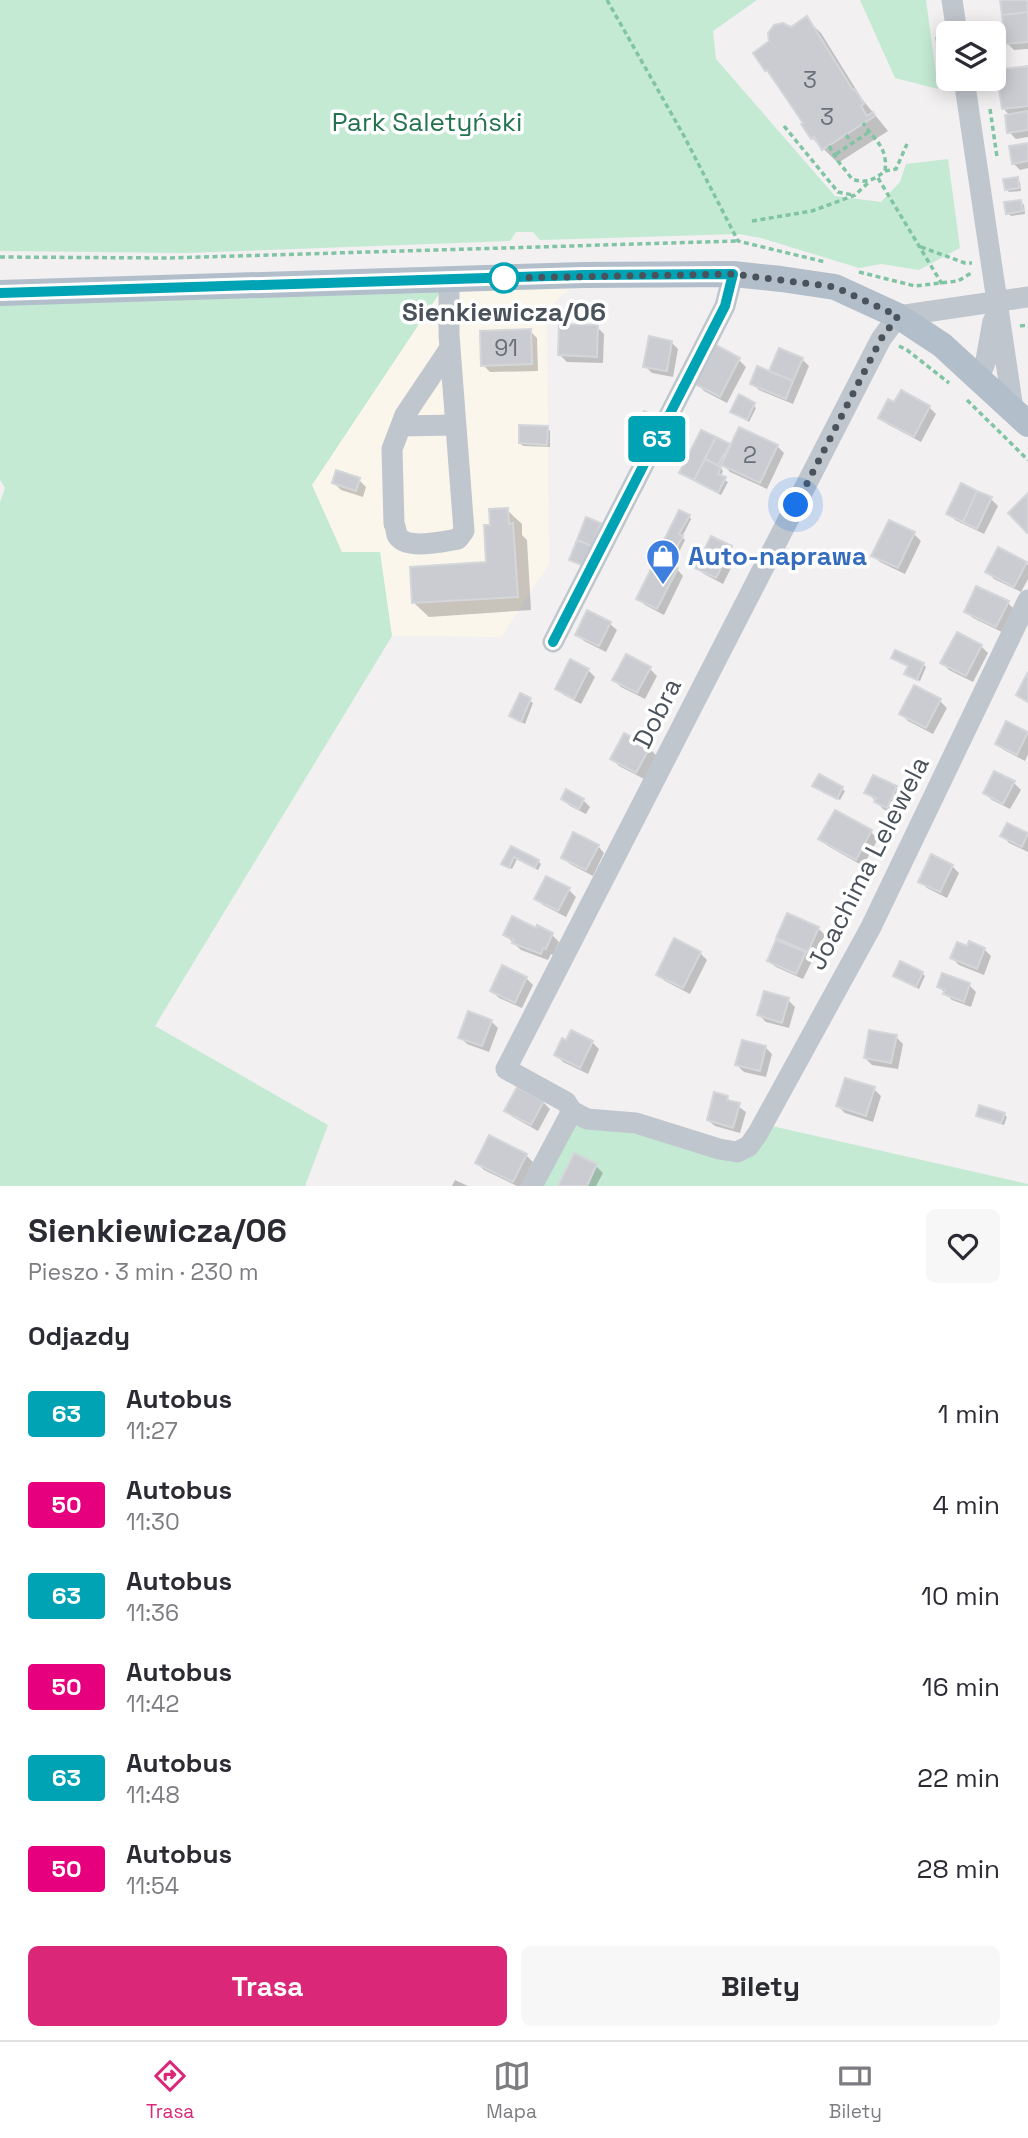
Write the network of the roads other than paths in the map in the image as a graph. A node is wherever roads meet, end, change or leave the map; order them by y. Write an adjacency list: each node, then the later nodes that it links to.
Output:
1 (952, 0): 2 (street)
2 (955, 21)
3 (966, 91): 8 (street)
4 (733, 274): 5 (main road); 9 (main road); 16 (street)
5 (449, 279): 6 (main road); 10 (street)
6 (0, 293)
7 (1028, 297): 8 (street)
8 (996, 301): 9 (street); 11 (street); 12 (street)
9 (898, 316): 11 (main road); 17 (street, Dobra)
10 (450, 348): 13 (street); 14 (street)
11 (971, 387): 12 (main road)
12 (1020, 416)
13 (454, 425): 14 (street); 14 (street)
14 (401, 426)
15 (1028, 600): 18 (street, Joachima Lelewela)
16 (553, 642)
17 (572, 1111): 18 (street, Dobra); 19 (street)
18 (750, 1146)
19 (532, 1186)

